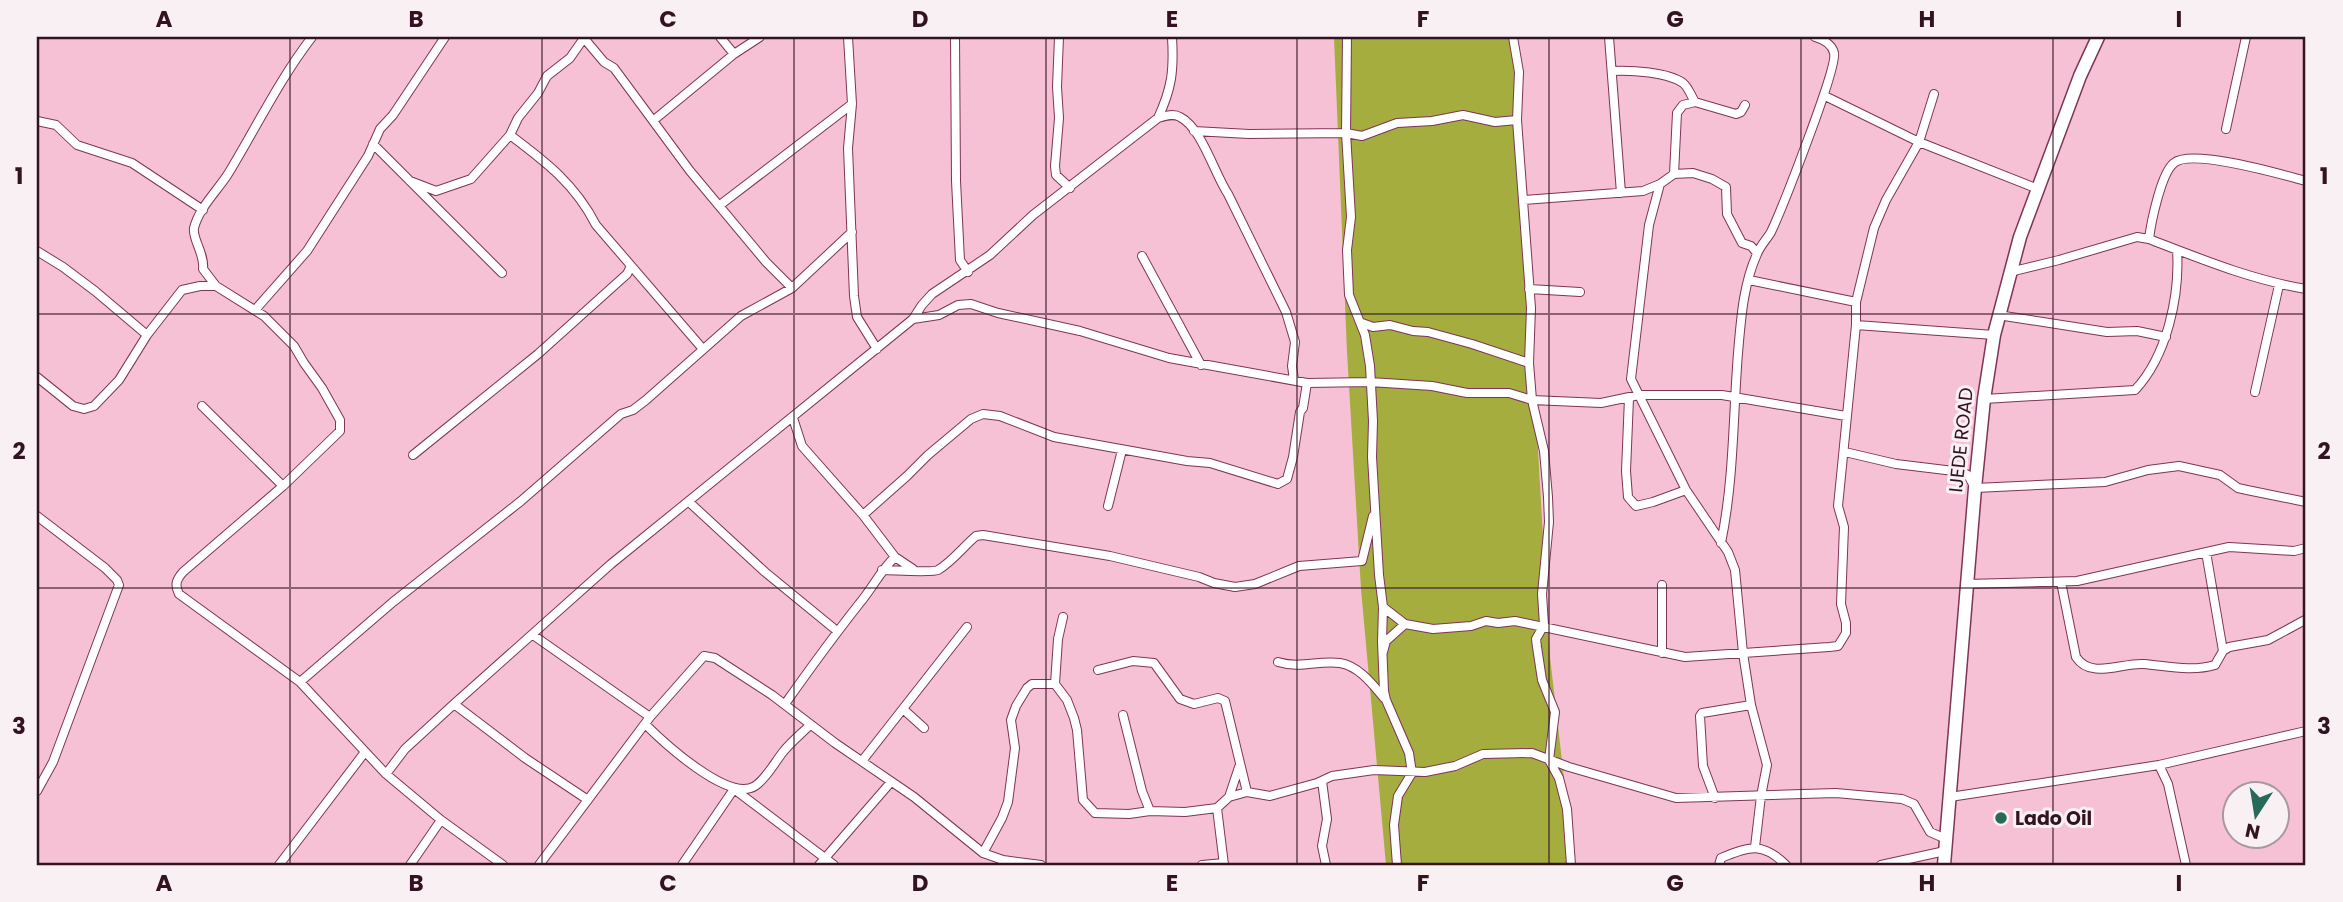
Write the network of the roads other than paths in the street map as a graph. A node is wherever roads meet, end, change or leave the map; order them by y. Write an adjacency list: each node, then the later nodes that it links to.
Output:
1 (312, 37): 44 (street)
2 (445, 37): 32 (street)
3 (583, 37): 24 (street); 30 (street)
4 (720, 37): 16 (street)
5 (760, 37): 16 (street)
6 (848, 37): 21 (street)
7 (955, 37): 52 (street)
8 (1059, 37): 37 (street)
9 (1172, 37): 23 (street)
10 (1347, 37): 29 (street)
11 (1513, 37): 25 (street)
12 (1609, 37): 17 (street)
13 (1815, 37): 19 (street)
14 (2098, 37): 38 (main road, IJEDE ROAD)
15 (2246, 37): 27 (street)
16 (734, 54): 24 (street)
17 (1612, 71): 20 (street); 40 (street)
18 (1934, 94): 31 (street)
19 (1825, 96): 31 (street); 49 (street)
20 (1695, 102): 22 (street); 33 (street)
21 (852, 104): 43 (street); 45 (street)
22 (1745, 106)
23 (1158, 118): 28 (street); 37 (street)
24 (654, 120): 43 (street)
25 (1517, 120): 29 (street); 42 (street)
26 (37, 121): 44 (street)
27 (2226, 129)
28 (1194, 131): 29 (street); 78 (street)
29 (1346, 133): 66 (street)
30 (510, 135): 34 (street); 51 (street)
31 (1919, 142): 38 (street); 62 (street)
32 (373, 144): 34 (street); 63 (street)
33 (1674, 174): 36 (street); 49 (street)
34 (410, 181): 54 (street)
35 (2306, 181): 46 (street)
36 (1660, 184): 39 (street); 41 (street)
37 (1070, 188): 52 (street)
38 (2038, 189): 53 (main road, IJEDE ROAD)
39 (1643, 191): 40 (street); 41 (street)
40 (1621, 193): 42 (street)
41 (1655, 197): 82 (street)
42 (1523, 200): 59 (street)
43 (720, 205): 58 (street)
44 (203, 210): 57 (street)
45 (852, 232): 58 (street); 74 (street)
46 (2149, 239): 47 (street); 53 (street)
47 (2177, 250): 56 (street); 72 (street)
48 (37, 251): 69 (street)
49 (1757, 253): 55 (street)
50 (1142, 256): 76 (street)
51 (631, 266): 73 (street); 92 (street)
52 (968, 272): 65 (street)
53 (2010, 272): 64 (main road, IJEDE ROAD)
54 (502, 274)
55 (1749, 280): 62 (street); 83 (street)
56 (2279, 285): 60 (street); 81 (street)
57 (216, 286): 63 (street); 69 (street)
58 (792, 288): 73 (street)
59 (1529, 289): 61 (street); 75 (street)
60 (2306, 289)
61 (1580, 292)
62 (1856, 302): 67 (street)
63 (255, 310): 93 (street)
64 (1998, 314): 71 (main road, IJEDE ROAD); 72 (street)
65 (913, 318): 74 (street); 76 (street)
66 (1362, 323): 68 (street); 70 (street)
67 (1856, 325): 71 (street); 88 (street)
68 (1373, 327): 70 (street); 75 (street)
69 (147, 335): 77 (street)
70 (1366, 335): 79 (street)
71 (1994, 335): 85 (main road, IJEDE ROAD)
72 (2166, 337): 85 (street)
73 (702, 348): 127 (street)
74 (877, 349): 89 (street)
75 (1529, 363): 86 (street)
76 (1201, 365): 78 (street)
77 (37, 377)
78 (1294, 380): 80 (street)
79 (1370, 382): 80 (street); 86 (street); 99 (street)
80 (1307, 383): 90 (street)
81 (2255, 392)
82 (1639, 395): 83 (street); 84 (street); 95 (street)
83 (1734, 397): 88 (street); 102 (street)
84 (1629, 398): 86 (street); 95 (street)
85 (1984, 398): 94 (main road, IJEDE ROAD)
86 (1532, 400): 117 (street)
87 (202, 407): 93 (street)
88 (1846, 416): 91 (street)
89 (793, 418): 96 (street); 100 (street)
90 (1122, 450): 98 (street); 100 (street)
91 (1845, 453): 94 (street); 124 (street)
92 (412, 455)
93 (283, 486): 127 (street)
94 (1975, 488): 97 (street); 111 (main road, IJEDE ROAD)
95 (1686, 490): 102 (street)
96 (689, 502): 119 (street); 120 (street)
97 (2306, 502)
98 (1108, 506)
99 (1375, 506): 106 (street); 109 (street)
100 (863, 515): 105 (street)
101 (37, 516): 151 (street)
102 (1721, 542): 124 (street)
103 (2306, 548): 104 (street)
104 (2206, 552): 110 (street); 121 (street)
105 (895, 557): 107 (street); 108 (street)
106 (1362, 561): 107 (street); 109 (street)
107 (913, 569): 108 (street)
108 (883, 570): 119 (street)
109 (1379, 575): 113 (street)
110 (2061, 582): 111 (street); 121 (street)
111 (1966, 583): 155 (main road, IJEDE ROAD)
112 (1662, 585): 123 (street)
113 (1384, 607): 116 (street); 122 (street)
114 (1063, 617): 128 (street)
115 (2305, 620): 121 (street)
116 (1405, 624): 117 (street); 122 (street)
117 (1544, 625): 123 (street); 140 (street)
118 (967, 626): 133 (street)
119 (837, 631): 131 (street)
120 (533, 635): 130 (street); 135 (street)
121 (2223, 651)
122 (1383, 652): 129 (street)
123 (1662, 653): 124 (street)
124 (1743, 653): 132 (street)
125 (1278, 662): 129 (street)
126 (1098, 670): 143 (street)
127 (300, 682): 139 (street)
128 (1055, 684): 159 (street); 163 (street)
129 (1386, 700): 145 (street)
130 (454, 704): 146 (street); 157 (street)
131 (785, 704): 135 (street); 136 (street)
132 (1751, 705): 153 (street); 156 (street)
133 (903, 709): 137 (street); 141 (street)
134 (1123, 715): 159 (street)
135 (648, 720): 150 (street); 157 (street)
136 (810, 725): 141 (street); 150 (street)
137 (924, 728)
138 (2306, 731): 142 (street)
139 (365, 752): 146 (street); 166 (street)
140 (1549, 760): 144 (street); 145 (street); 147 (street)
141 (862, 761): 149 (street)
142 (2159, 765): 155 (street); 182 (street)
143 (1240, 767): 152 (street); 154 (street)
144 (1569, 767): 147 (street); 156 (street)
145 (1412, 773): 148 (street); 176 (street)
146 (386, 774): 160 (street)
147 (1559, 778): 177 (street)
148 (1322, 781): 152 (street); 175 (street)
149 (891, 782): 163 (street); 164 (street)
150 (734, 789): 164 (street); 170 (street)
151 (37, 791)
152 (1247, 792): 154 (street)
153 (1760, 796): 156 (street); 161 (street); 162 (street)
154 (1229, 797): 158 (street)
155 (1950, 797): 161 (main road, IJEDE ROAD)
156 (1715, 798)
157 (588, 800): 169 (street)
158 (1217, 808): 159 (street); 165 (street)
159 (1150, 811)
160 (441, 820): 167 (street); 168 (street)
161 (1946, 845): 180 (street); 181 (main road, IJEDE ROAD)
162 (1755, 847): 178 (street); 179 (street)
163 (983, 853): 172 (street)
164 (822, 862): 171 (street)
165 (1224, 864): 174 (street)
166 (279, 865)
167 (410, 865)
168 (503, 865)
169 (539, 865)
170 (682, 865)
171 (834, 865)
172 (1023, 865): 173 (street)
173 (1041, 865)
174 (1202, 865)
175 (1326, 865)
176 (1397, 865)
177 (1571, 865)
178 (1719, 865)
179 (1786, 865)
180 (1881, 865)
181 (1944, 865)
182 (2186, 865)

